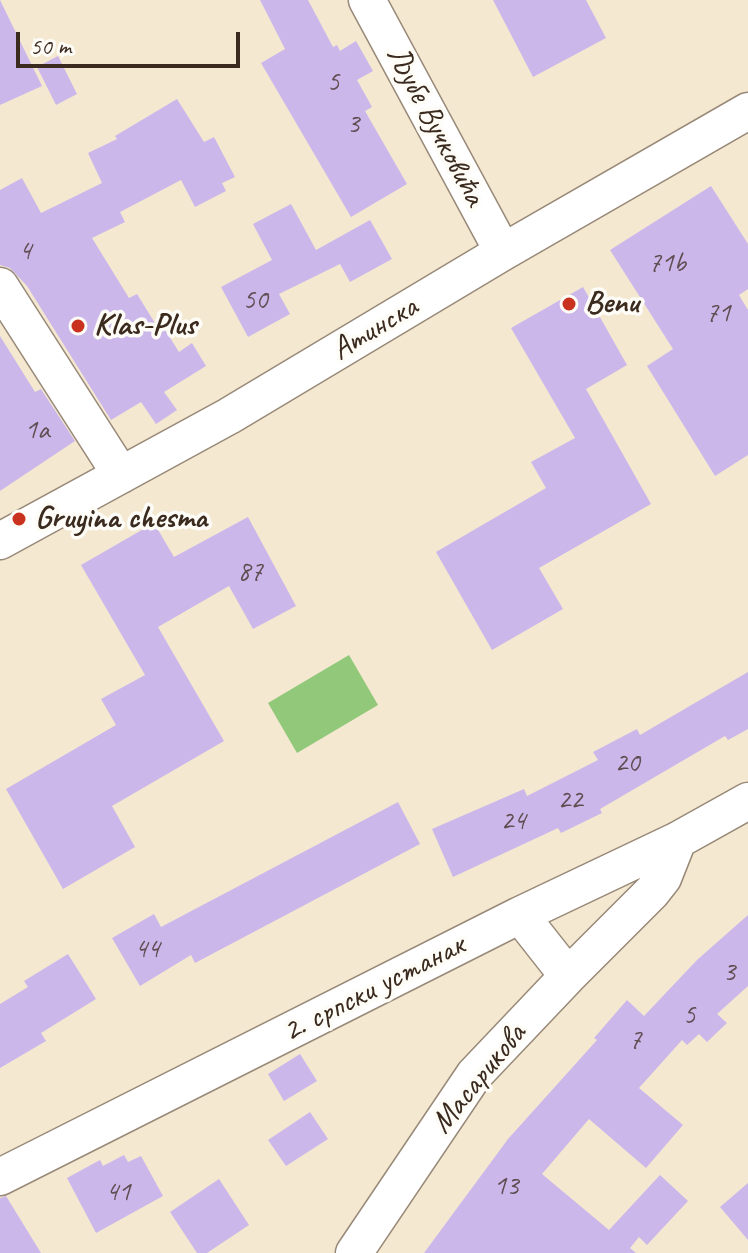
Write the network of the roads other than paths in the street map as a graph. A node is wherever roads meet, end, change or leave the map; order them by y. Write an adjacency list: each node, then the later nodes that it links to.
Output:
1 (367, 0): 3 (street, Љубе Вучковића)
2 (748, 111): 3 (street, Атинска)
3 (503, 252): 5 (street, Атинска)
4 (0, 286): 5 (street)
5 (121, 475): 6 (street, Атинска)
6 (0, 541)
7 (748, 801): 8 (street, 2. српски устанак)
8 (678, 840): 9 (street, 2. српски устанак); 10 (street, Масарикова)
9 (520, 915): 10 (street); 11 (street, 2. српски устанак)
10 (568, 976): 12 (street, Масарикова)
11 (0, 1177)
12 (354, 1253)

